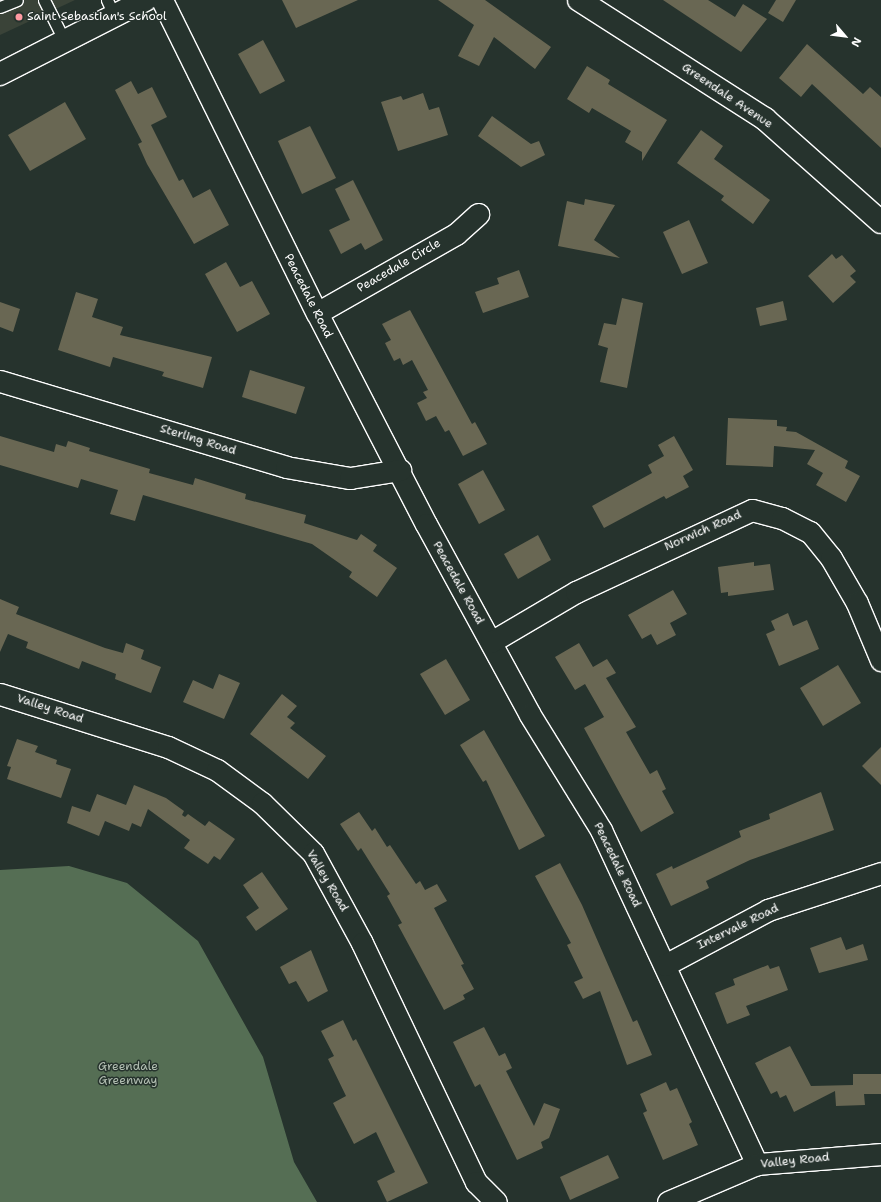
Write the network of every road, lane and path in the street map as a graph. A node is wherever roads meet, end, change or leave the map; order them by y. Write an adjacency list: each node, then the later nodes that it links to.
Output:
1 (17, 0): 7 (lane)
2 (44, 0): 8 (lane)
3 (145, 0): 6 (main road)
4 (162, 0): 12 (street, Peacedale Road)
5 (579, 0): 11 (main road, Greendale Avenue)
6 (110, 7): 8 (main road)
7 (0, 8)
8 (64, 40): 9 (main road)
9 (0, 74)
10 (478, 214): 12 (street, Peacedale Circle)
11 (881, 222)
12 (317, 313): 14 (street, Peacedale Road)
13 (0, 381): 14 (street, Sterling Road)
14 (400, 470): 15 (street, Peacedale Road)
15 (491, 642): 16 (street, Norwich Road); 19 (street, Peacedale Road)
16 (881, 660)
17 (0, 694): 22 (street, Valley Road)
18 (881, 873): 19 (street, Intervale Road)
19 (665, 965): 21 (street, Peacedale Road)
20 (881, 1154): 21 (street, Valley Road)
21 (757, 1164): 23 (street, Valley Road)
22 (496, 1202)
23 (668, 1202)

